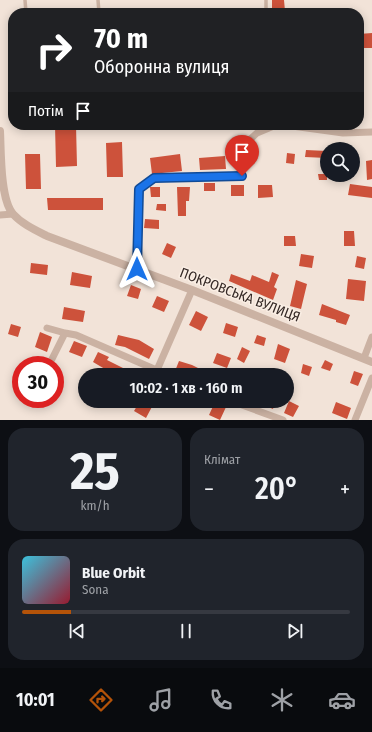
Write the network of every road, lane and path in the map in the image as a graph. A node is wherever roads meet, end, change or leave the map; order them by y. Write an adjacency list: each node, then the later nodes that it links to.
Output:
1 (264, 130): 7 (street)
2 (321, 130): 4 (street)
3 (0, 131): 5 (street)
4 (372, 132)
5 (13, 214): 6 (street); 7 (street, ПОКРОВСЬКА ВУЛИЦЯ)
6 (0, 215)
7 (137, 269): 8 (street, ПОКРОВСЬКА ВУЛИЦЯ)
8 (192, 290): 13 (street, ПОКРОВСЬКА ВУЛИЦЯ); 16 (street)
9 (47, 328): 10 (street)
10 (65, 333): 12 (street); 15 (street)
11 (372, 337): 13 (street)
12 (54, 356)
13 (364, 358): 14 (street, ПОКРОВСЬКА ВУЛИЦЯ)
14 (372, 362)
15 (152, 368)
16 (158, 368)
17 (372, 378): 20 (street)
18 (250, 408): 19 (street)
19 (283, 420)
20 (355, 420)

